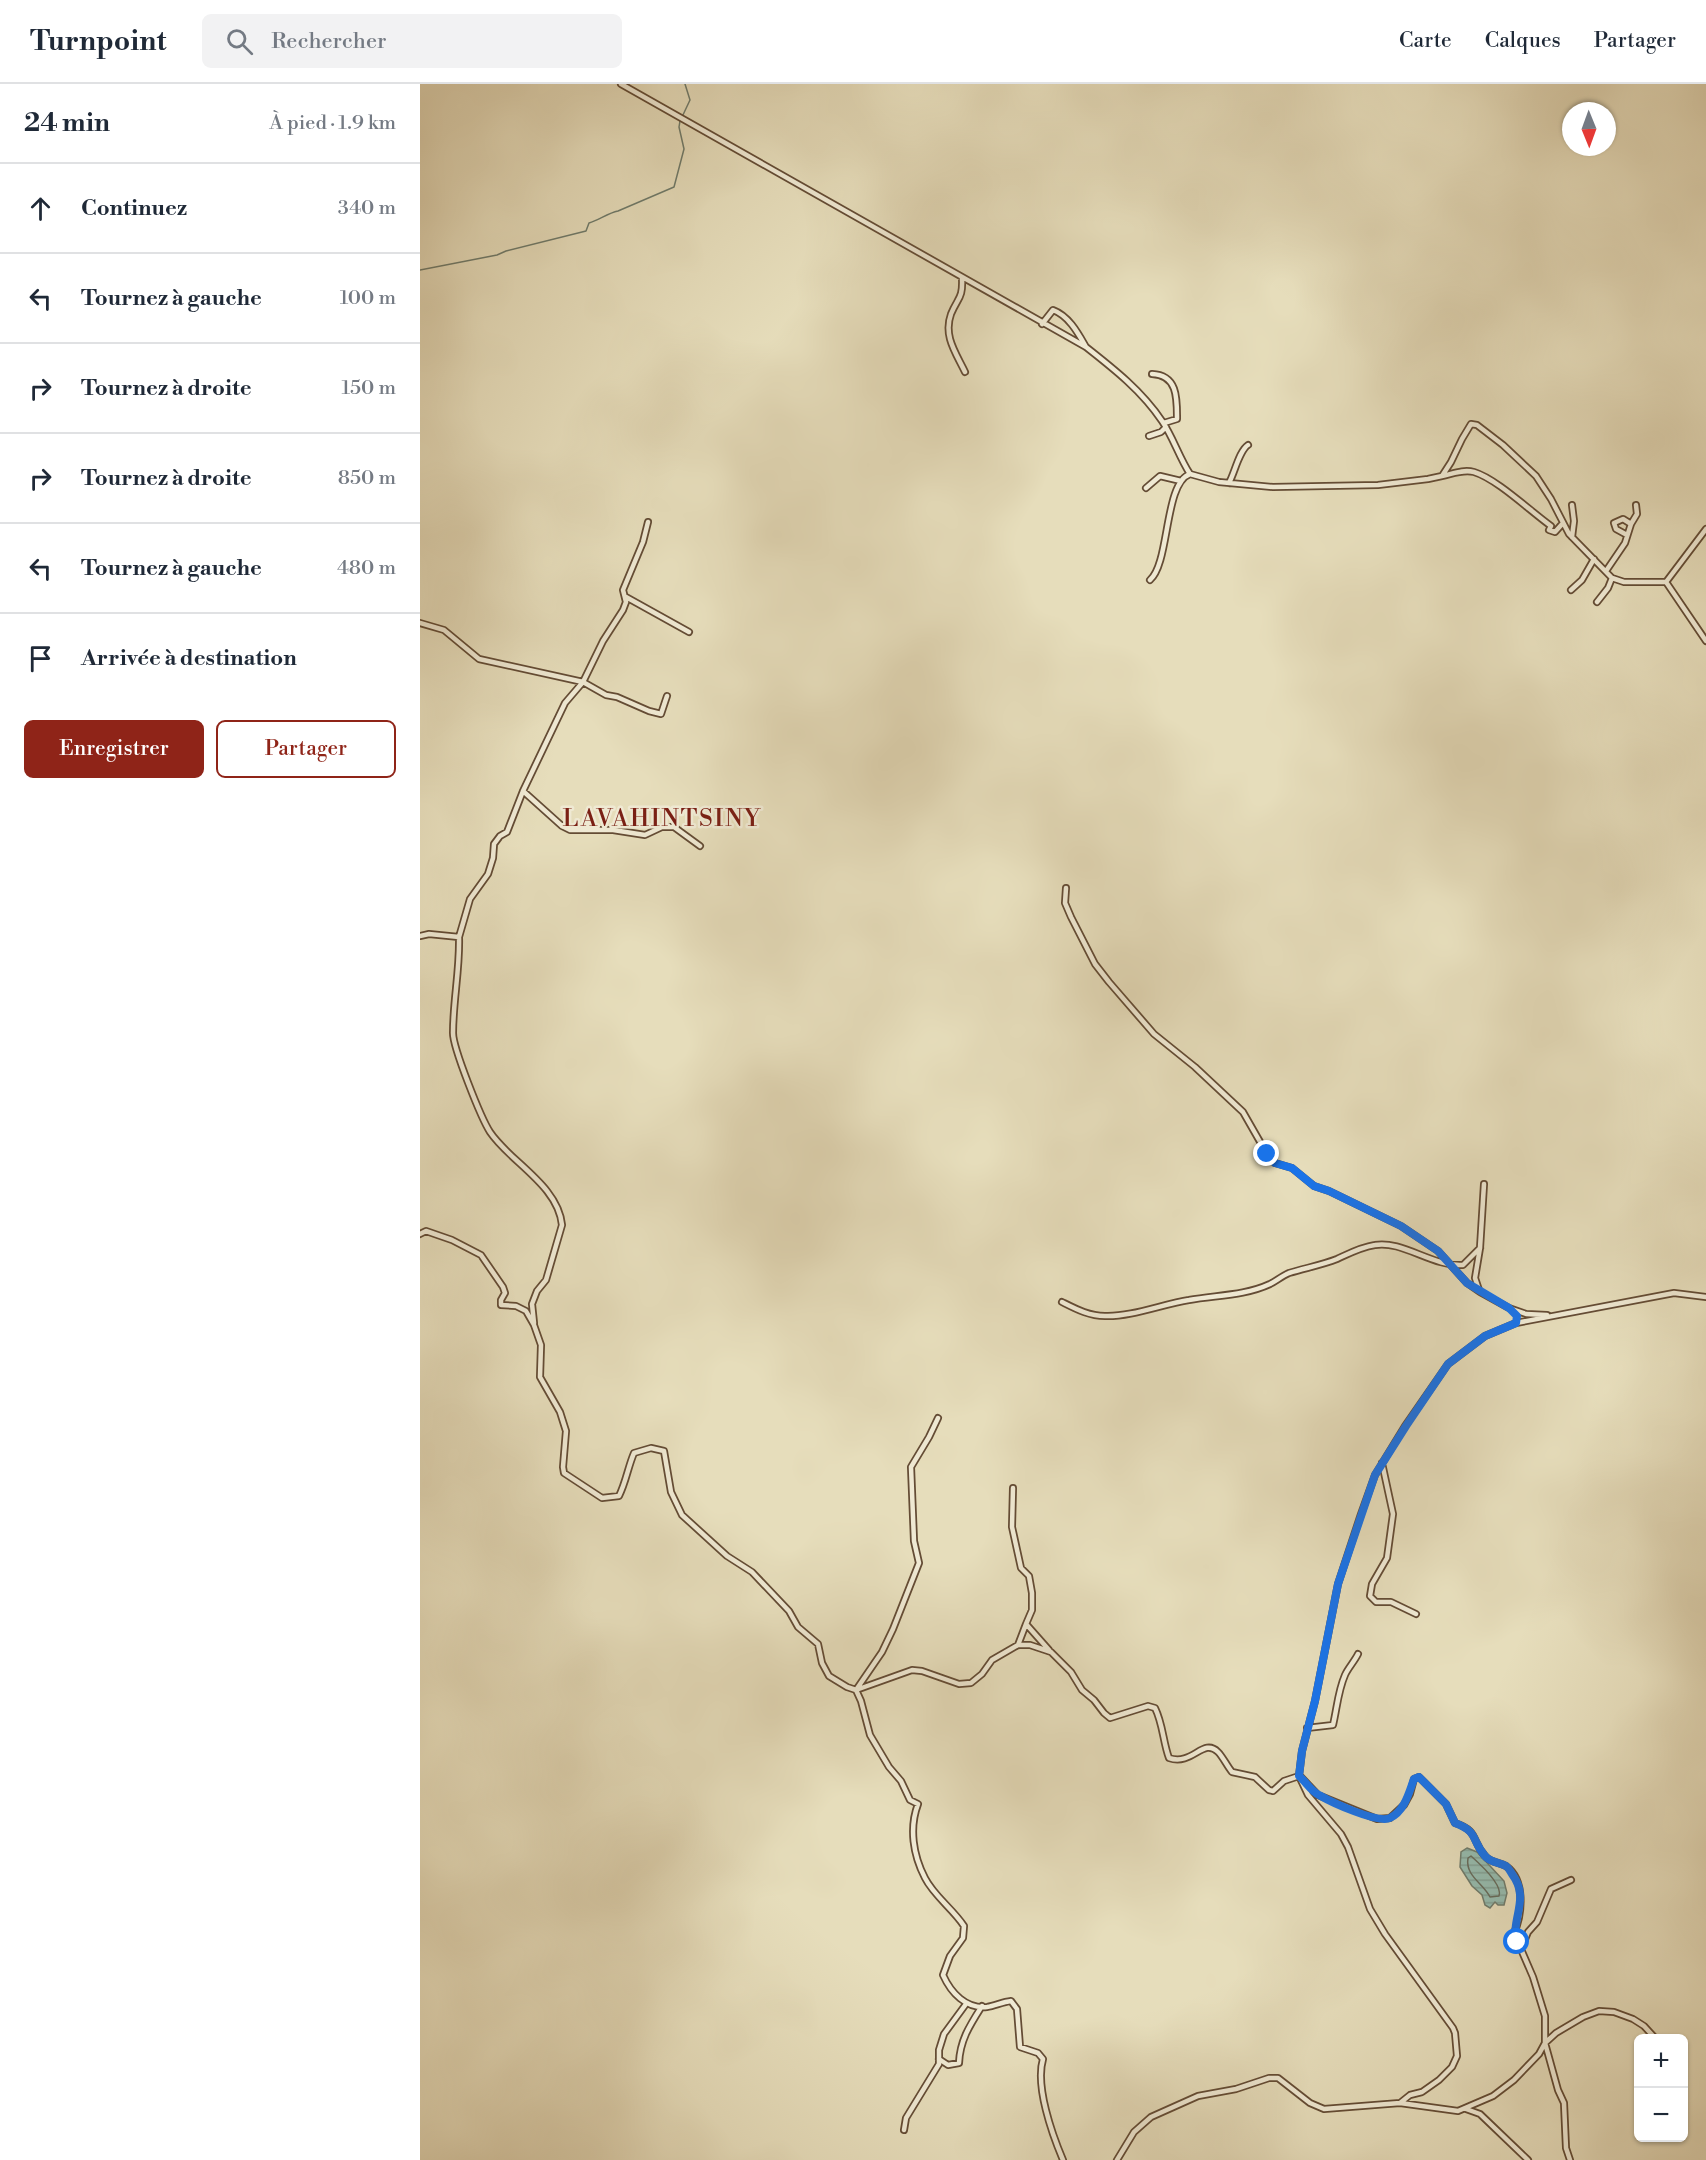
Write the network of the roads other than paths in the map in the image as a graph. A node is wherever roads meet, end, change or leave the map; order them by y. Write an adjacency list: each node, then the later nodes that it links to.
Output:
1 (621, 84): 2 (street)
2 (962, 278): 3 (street); 5 (street)
3 (1042, 324): 4 (street); 4 (street)
4 (1086, 347): 7 (street)
5 (965, 372)
6 (1152, 374): 7 (street)
7 (1165, 425): 8 (street); 10 (street)
8 (1149, 436)
9 (1248, 445): 13 (street)
10 (1190, 474): 12 (street); 13 (street)
11 (1442, 476): 13 (street); 18 (street); 18 (street)
12 (1181, 481): 14 (street); 26 (street)
13 (1229, 483)
14 (1146, 488)
15 (1572, 505): 22 (street)
16 (1636, 505): 19 (street)
17 (648, 522): 29 (street)
18 (1563, 523): 22 (street)
19 (1631, 524): 21 (street); 21 (street)
20 (1706, 529): 27 (street)
21 (1627, 535): 24 (street)
22 (1572, 537): 23 (street)
23 (1594, 559): 24 (street); 28 (street)
24 (1606, 572): 25 (street)
25 (1612, 578): 27 (street); 30 (street)
26 (1150, 579)
27 (1666, 582): 33 (street)
28 (1571, 590)
29 (626, 597): 32 (street); 34 (street)
30 (1597, 602)
31 (420, 623): 34 (street)
32 (689, 632)
33 (1706, 641)
34 (583, 682): 35 (street); 36 (street)
35 (667, 696)
36 (523, 791): 37 (street); 40 (street)
37 (700, 846)
38 (1066, 888): 44 (street)
39 (420, 936): 40 (street)
40 (459, 937): 51 (street)
41 (1484, 1184): 43 (street)
42 (420, 1234): 51 (street)
43 (1480, 1248): 44 (street); 45 (street)
44 (1451, 1266): 45 (street); 47 (street)
45 (1480, 1292): 48 (street)
46 (1706, 1297): 49 (street)
47 (1062, 1302)
48 (1509, 1308): 49 (street); 50 (street)
49 (1553, 1315): 50 (street)
50 (1516, 1323): 53 (street)
51 (534, 1325): 60 (street)
52 (938, 1418): 60 (street)
53 (1382, 1463): 55 (street); 61 (street)
54 (1013, 1488): 56 (street)
55 (1416, 1614)
56 (1026, 1624): 57 (street); 58 (street)
57 (1018, 1645): 58 (street); 60 (street)
58 (1051, 1652): 62 (street)
59 (1358, 1654): 61 (street)
60 (856, 1690): 65 (street)
61 (1307, 1728): 62 (street)
62 (1299, 1776): 64 (street); 70 (street)
63 (1571, 1880): 64 (street)
64 (1521, 1949): 68 (street)
65 (966, 2004): 66 (street); 69 (street)
66 (982, 2006): 69 (street); 73 (street)
67 (1651, 2034): 68 (street)
68 (1545, 2043): 71 (street); 76 (street)
69 (939, 2059): 72 (street)
70 (1400, 2103): 71 (street); 74 (street)
71 (1466, 2109): 75 (street)
72 (904, 2130)
73 (1063, 2160)
74 (1116, 2160)
75 (1528, 2160)
76 (1570, 2160)

